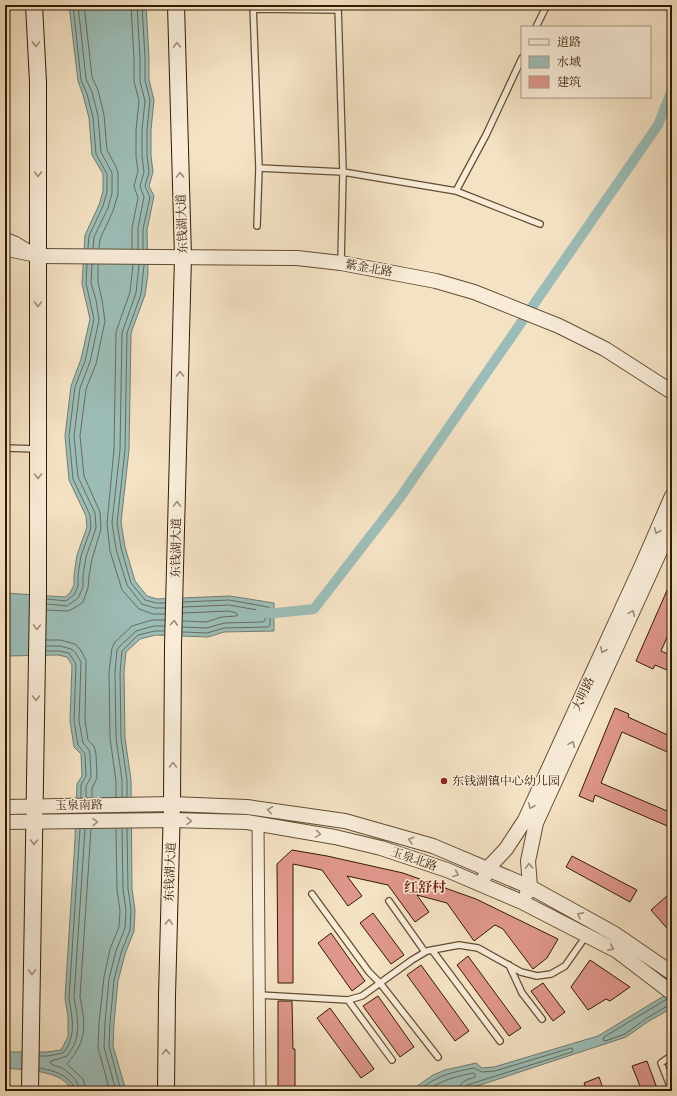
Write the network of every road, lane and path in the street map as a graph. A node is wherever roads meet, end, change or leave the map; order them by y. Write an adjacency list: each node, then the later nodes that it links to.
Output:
1 (34, 5): 15 (main road, one-way to 15)
2 (176, 5): 16 (main road, 东钱湖大道, one-way to 2)
3 (546, 5): 6 (lane)
4 (253, 7): 5 (lane); 8 (lane)
5 (338, 7): 9 (lane)
6 (536, 26)
7 (521, 60): 10 (lane)
8 (259, 168): 9 (lane); 12 (lane)
9 (342, 172): 10 (lane); 17 (lane)
10 (456, 191): 11 (lane)
11 (540, 224)
12 (256, 226)
13 (5, 238): 15 (street)
14 (5, 250): 15 (street)
15 (38, 256): 16 (street, 紫金北路); 20 (main road, one-way to 20)
16 (183, 257): 17 (street, 紫金北路); 24 (main road, 东钱湖大道, one-way to 16)
17 (341, 263): 18 (street, 紫金北路)
18 (672, 392)
19 (5, 448): 20 (lane)
20 (38, 449): 26 (main road, one-way to 26)
21 (672, 496): 31 (street, 大明路, one-way to 31)
22 (672, 524): 35 (street, 大明路, one-way to 22)
23 (152, 804): 24 (street, 玉泉北路); 26 (street, 玉泉南路)
24 (172, 804): 27 (main road, 东钱湖大道); 31 (street, 玉泉北路, one-way to 24)
25 (5, 807): 26 (street, 玉泉南路)
26 (34, 814): 28 (street, 玉泉南路, one-way to 28); 29 (street, 玉泉南路); 53 (main road, one-way to 53)
27 (172, 820): 28 (street, 玉泉北路); 30 (street, 玉泉北路, one-way to 30); 54 (main road, 东钱湖大道, one-way to 27)
28 (150, 821)
29 (5, 822)
30 (258, 824): 34 (street, 玉泉北路, one-way to 34); 46 (street)
31 (488, 868): 34 (street, 大明路); 35 (street, 玉泉北路)
32 (672, 872): 33 (lane)
33 (672, 876)
34 (481, 885): 38 (street, 玉泉北路)
35 (530, 887): 38 (street); 43 (street, 玉泉北路, one-way to 35)
36 (312, 894): 44 (lane)
37 (389, 901): 41 (lane)
38 (522, 902): 39 (street, 玉泉北路)
39 (586, 936): 42 (lane); 45 (street, 玉泉北路, one-way to 45)
40 (432, 950): 41 (lane); 42 (lane); 49 (lane)
41 (425, 952): 44 (lane)
42 (509, 965): 48 (lane)
43 (672, 973)
44 (380, 983): 47 (lane); 50 (lane)
45 (669, 990)
46 (260, 995): 47 (lane); 55 (street)
47 (348, 1000): 51 (lane)
48 (542, 1019)
49 (500, 1041)
50 (438, 1057)
51 (392, 1060)
52 (672, 1061): 56 (lane)
53 (30, 1091)
54 (166, 1091)
55 (260, 1091)
56 (672, 1091)

